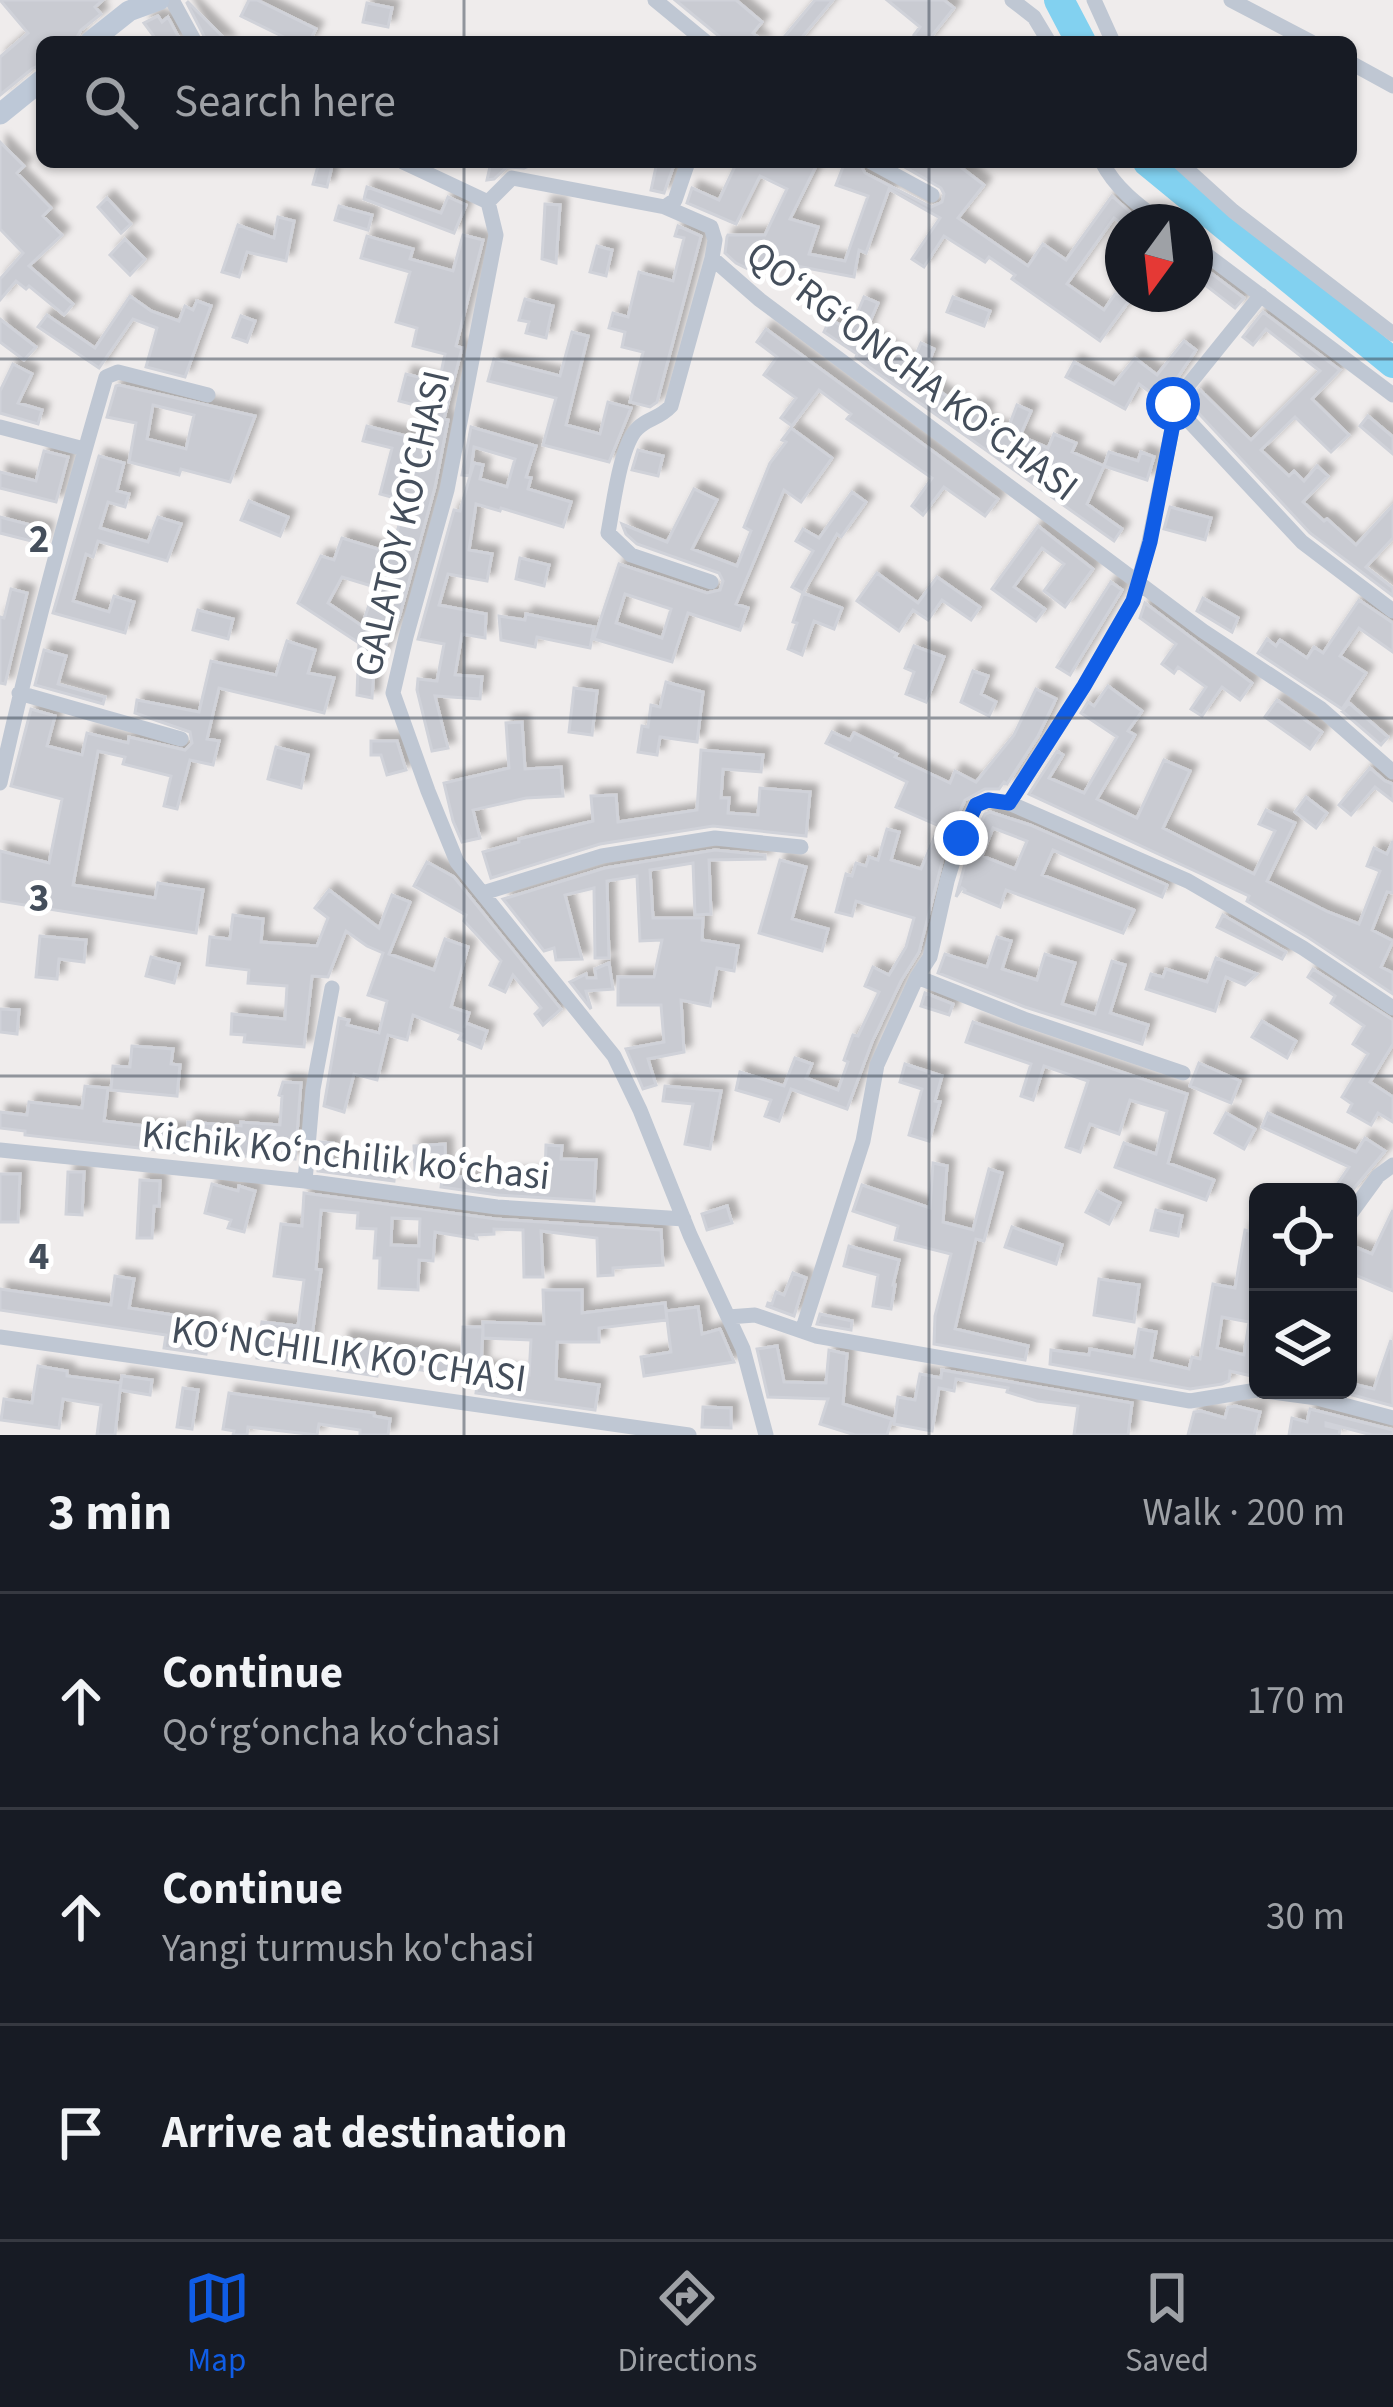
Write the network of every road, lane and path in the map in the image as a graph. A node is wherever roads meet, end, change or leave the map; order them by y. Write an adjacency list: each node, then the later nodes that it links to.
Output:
1 (159, 0): 7 (street)
2 (172, 0): 8 (street)
3 (655, 0): 9 (street)
4 (1012, 0): 10 (street)
5 (1094, 0): 11 (street)
6 (1232, 0): 12 (street)
7 (98, 36)
8 (192, 36)
9 (699, 36)
10 (1045, 36)
11 (1110, 36)
12 (1300, 36)
13 (1357, 66): 15 (street)
14 (36, 85): 16 (street)
15 (1393, 86)
16 (0, 114)
17 (416, 168): 23 (street)
18 (686, 168): 25 (street)
19 (882, 168): 22 (street)
20 (1104, 168): 24 (street)
21 (1186, 168): 29 (street)
22 (932, 194)
23 (488, 202): 25 (street); 44 (street, GALATOY KO'CHASI)
24 (1137, 204)
25 (665, 207): 26 (street, QO‘RG‘ONCHA KO‘CHASI)
26 (712, 258): 35 (street); 36 (street, QO‘RG‘ONCHA KO‘CHASI)
27 (1213, 259): 28 (street)
28 (1261, 295): 31 (street); 32 (street)
29 (1393, 334)
30 (208, 395): 34 (street)
31 (1393, 395)
32 (1173, 404): 36 (street); 37 (street)
33 (0, 427): 34 (street)
34 (84, 449): 38 (street)
35 (711, 582)
36 (1140, 583): 40 (street, QO‘RG‘ONCHA KO‘CHASI); 42 (street)
37 (1393, 611)
38 (20, 694): 39 (street); 41 (street)
39 (181, 739)
40 (1393, 772)
41 (0, 783)
42 (1009, 803): 45 (street); 47 (street)
43 (801, 847): 44 (street)
44 (483, 893): 53 (street, GALATOY KO'CHASI)
45 (917, 977): 48 (street); 55 (street)
46 (332, 988): 51 (street)
47 (1393, 1008)
48 (1183, 1072)
49 (0, 1150): 51 (street, Kichik Koʻnchilik koʻchasi)
50 (1393, 1165): 52 (street)
51 (304, 1181): 53 (street, Kichik Koʻnchilik koʻchasi)
52 (1357, 1205)
53 (684, 1219): 54 (street, GALATOY KO'CHASI)
54 (728, 1317): 55 (street); 61 (street, GALATOY KO'CHASI)
55 (802, 1331): 57 (street)
56 (0, 1337): 60 (street, KO‘NCHILIK KO'CHASI)
57 (1249, 1391)
58 (1334, 1399): 59 (street)
59 (1393, 1418)
60 (689, 1435)
61 (766, 1435)

